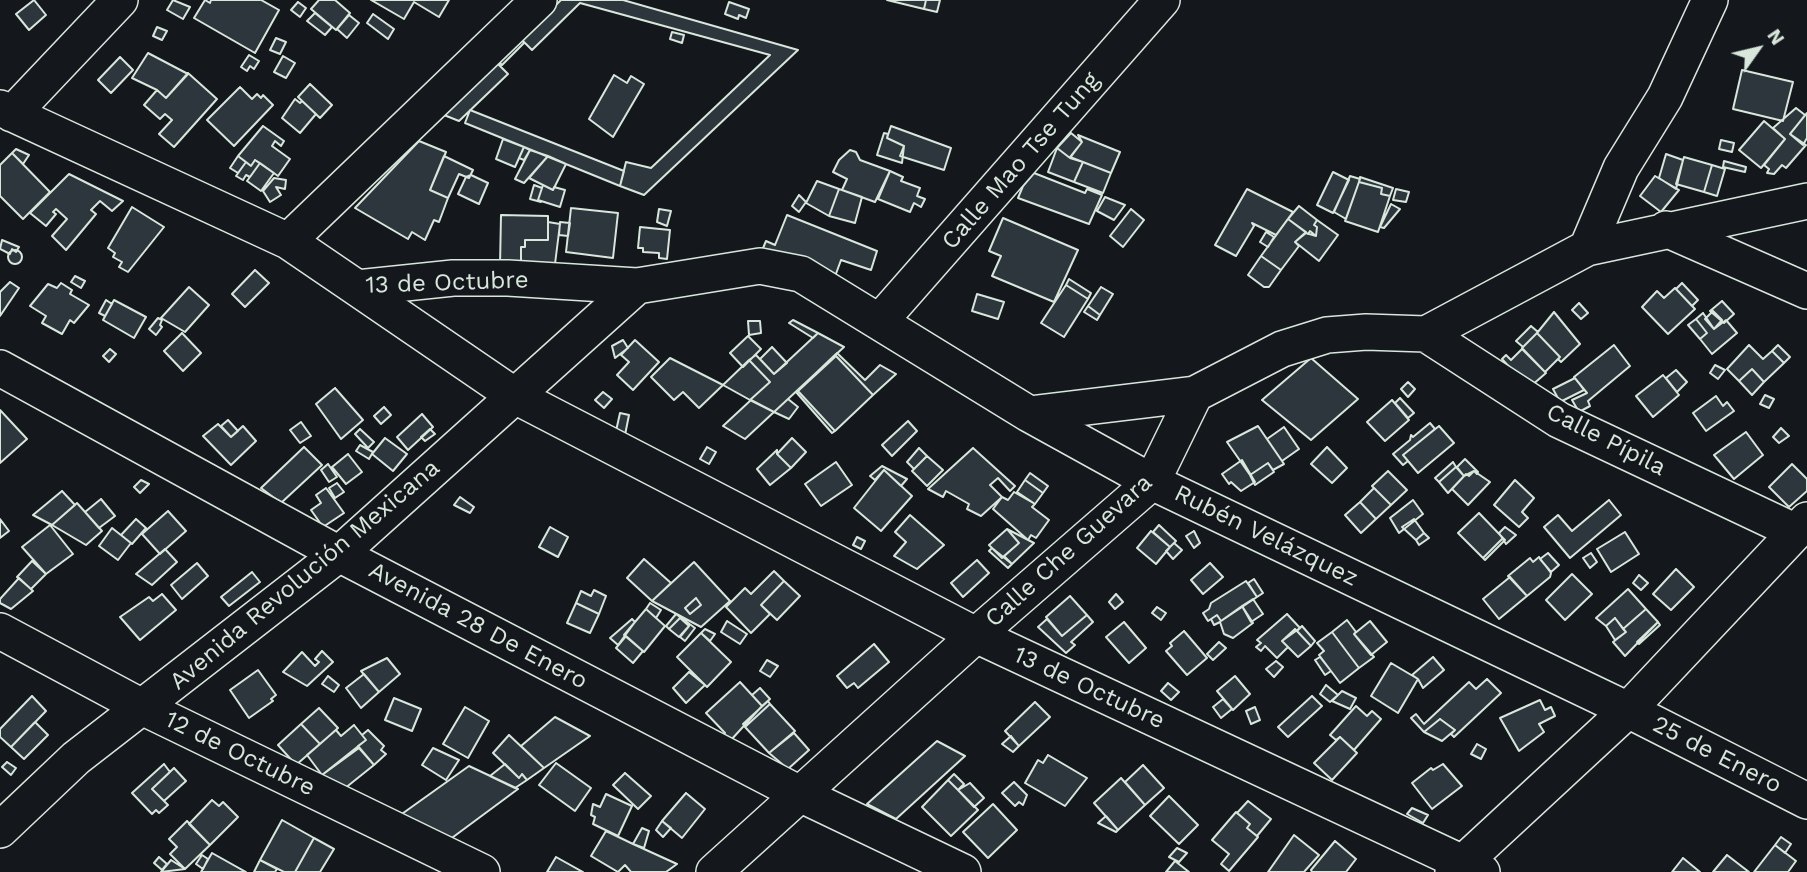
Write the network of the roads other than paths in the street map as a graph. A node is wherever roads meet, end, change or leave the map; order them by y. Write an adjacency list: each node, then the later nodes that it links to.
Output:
1 (120, 0): 5 (street)
2 (539, 0): 8 (street)
3 (1162, 0): 13 (street, Calle Mao Tse Tung)
4 (1710, 0): 9 (street)
5 (6, 111): 8 (street, 13 de Octubre)
6 (1807, 201): 7 (street)
7 (1666, 229): 9 (street); 12 (street)
8 (288, 241): 11 (street, 13 de Octubre)
9 (1587, 248): 14 (street)
10 (637, 286): 11 (street, 13 de Octubre); 13 (street, 13 de Octubre); 17 (street, Avenida Revolución Mexicana)
11 (356, 288): 17 (street, 13 de Octubre)
12 (1807, 291)
13 (880, 321): 18 (street, Rubén Velázquez)
14 (1426, 334): 16 (street); 20 (street, Calle Pípila)
15 (0, 368): 21 (street, Avenida 28 De Enero)
16 (1195, 394): 18 (street); 19 (street, Calle Che Guevara)
17 (515, 396): 21 (street, Avenida Revolución Mexicana); 23 (street, 13 de Octubre)
18 (1029, 414): 19 (street, Rubén Velázquez)
19 (1152, 482): 23 (street, Calle Che Guevara); 25 (street, Rubén Velázquez)
20 (1801, 525): 25 (street)
21 (339, 554): 24 (street, Avenida Revolución Mexicana); 26 (street, Avenida 28 De Enero)
22 (0, 631): 24 (street, 12 de Octubre)
23 (976, 635): 26 (street, Calle Che Guevara); 29 (street, 13 de Octubre)
24 (144, 708): 28 (street, Avenida Revolución Mexicana); 30 (street, 12 de Octubre)
25 (1628, 710): 27 (street, 25 de Enero); 29 (street)
26 (802, 795): 31 (street, Calle Che Guevara); 32 (street, Avenida 28 De Enero)
27 (1807, 801)
28 (0, 830)
29 (1466, 869)
30 (482, 872)
31 (714, 872)
32 (963, 872)

